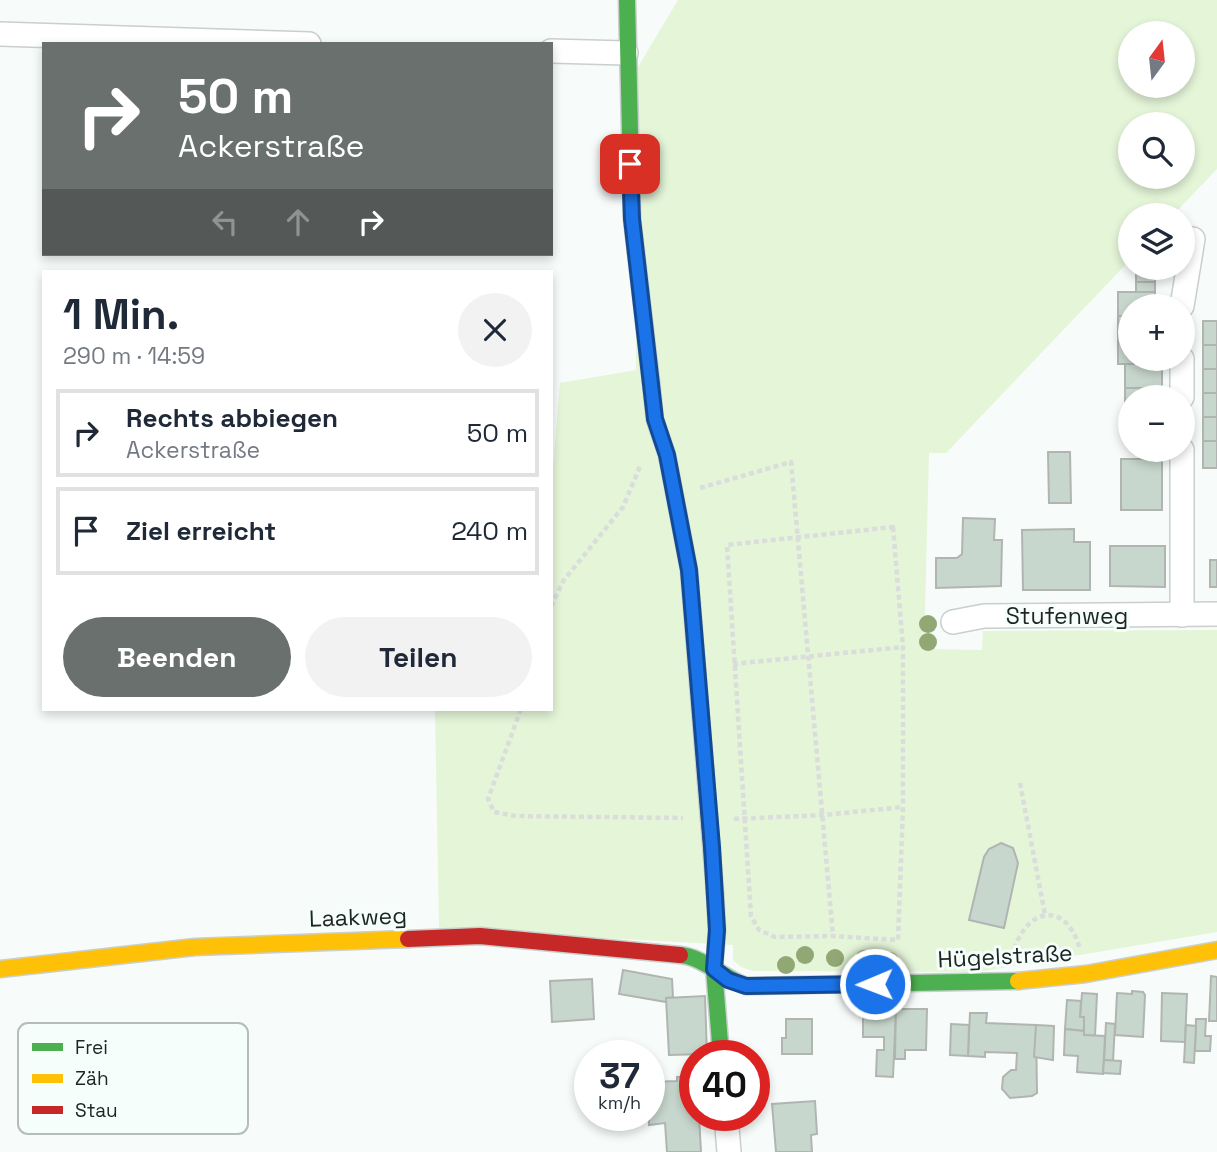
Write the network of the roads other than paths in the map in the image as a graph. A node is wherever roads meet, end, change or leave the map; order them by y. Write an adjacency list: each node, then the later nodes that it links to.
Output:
1 (627, 0): 5 (street)
2 (0, 34): 3 (street)
3 (247, 42)
4 (553, 51): 5 (street)
5 (626, 53): 12 (street)
6 (1182, 462): 8 (street)
7 (1217, 614): 8 (street, Stufenweg)
8 (1182, 615): 9 (street, Stufenweg)
9 (953, 622)
10 (1217, 950): 12 (street, Hügelstraße)
11 (0, 969): 12 (street, Laakweg)
12 (714, 969): 13 (street)
13 (720, 1040)
14 (727, 1131): 15 (street)
15 (729, 1152)

